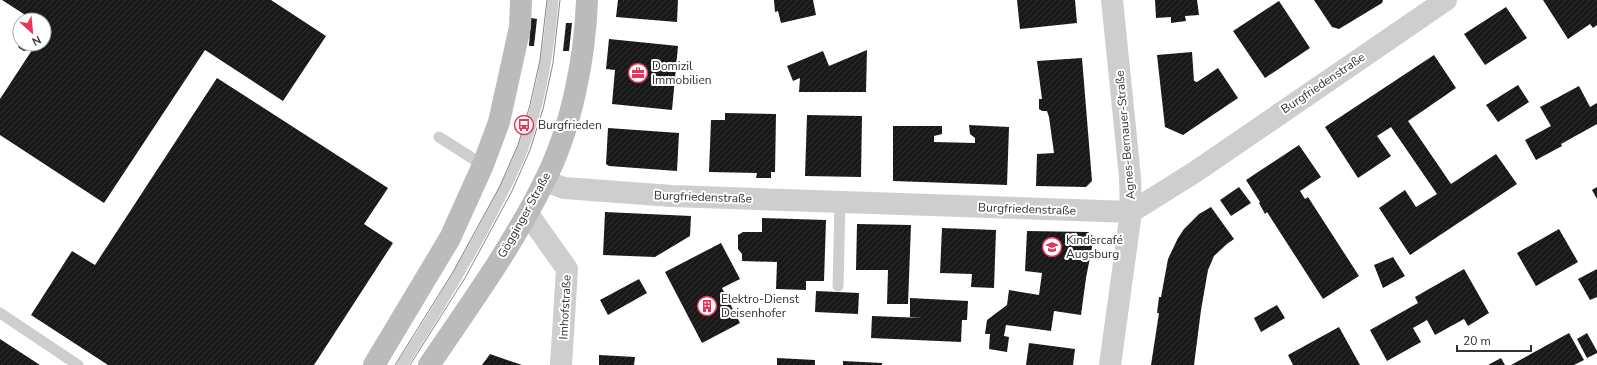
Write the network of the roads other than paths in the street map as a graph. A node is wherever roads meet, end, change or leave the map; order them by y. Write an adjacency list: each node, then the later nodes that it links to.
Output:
1 (521, 0): 7 (main road)
2 (553, 0): 16 (lane)
3 (587, 0): 8 (main road, Gögginger Straße)
4 (1112, 0): 10 (street, Agnes-Bernauer-Straße)
5 (1446, 0): 10 (street, Burgfriedenstraße)
6 (439, 137): 7 (lane)
7 (483, 165): 15 (main road)
8 (545, 181): 9 (street, Burgfriedenstraße); 11 (main road, Gögginger Straße)
9 (840, 202): 10 (street, Burgfriedenstraße); 12 (lane)
10 (1131, 212): 19 (street, Agnes-Bernauer-Straße)
11 (528, 214): 17 (main road, Gögginger Straße); 18 (street, Imhofstraße)
12 (838, 286)
13 (0, 313): 14 (lane)
14 (78, 365)
15 (374, 365)
16 (402, 365)
17 (429, 365)
18 (561, 365)
19 (1110, 365)

